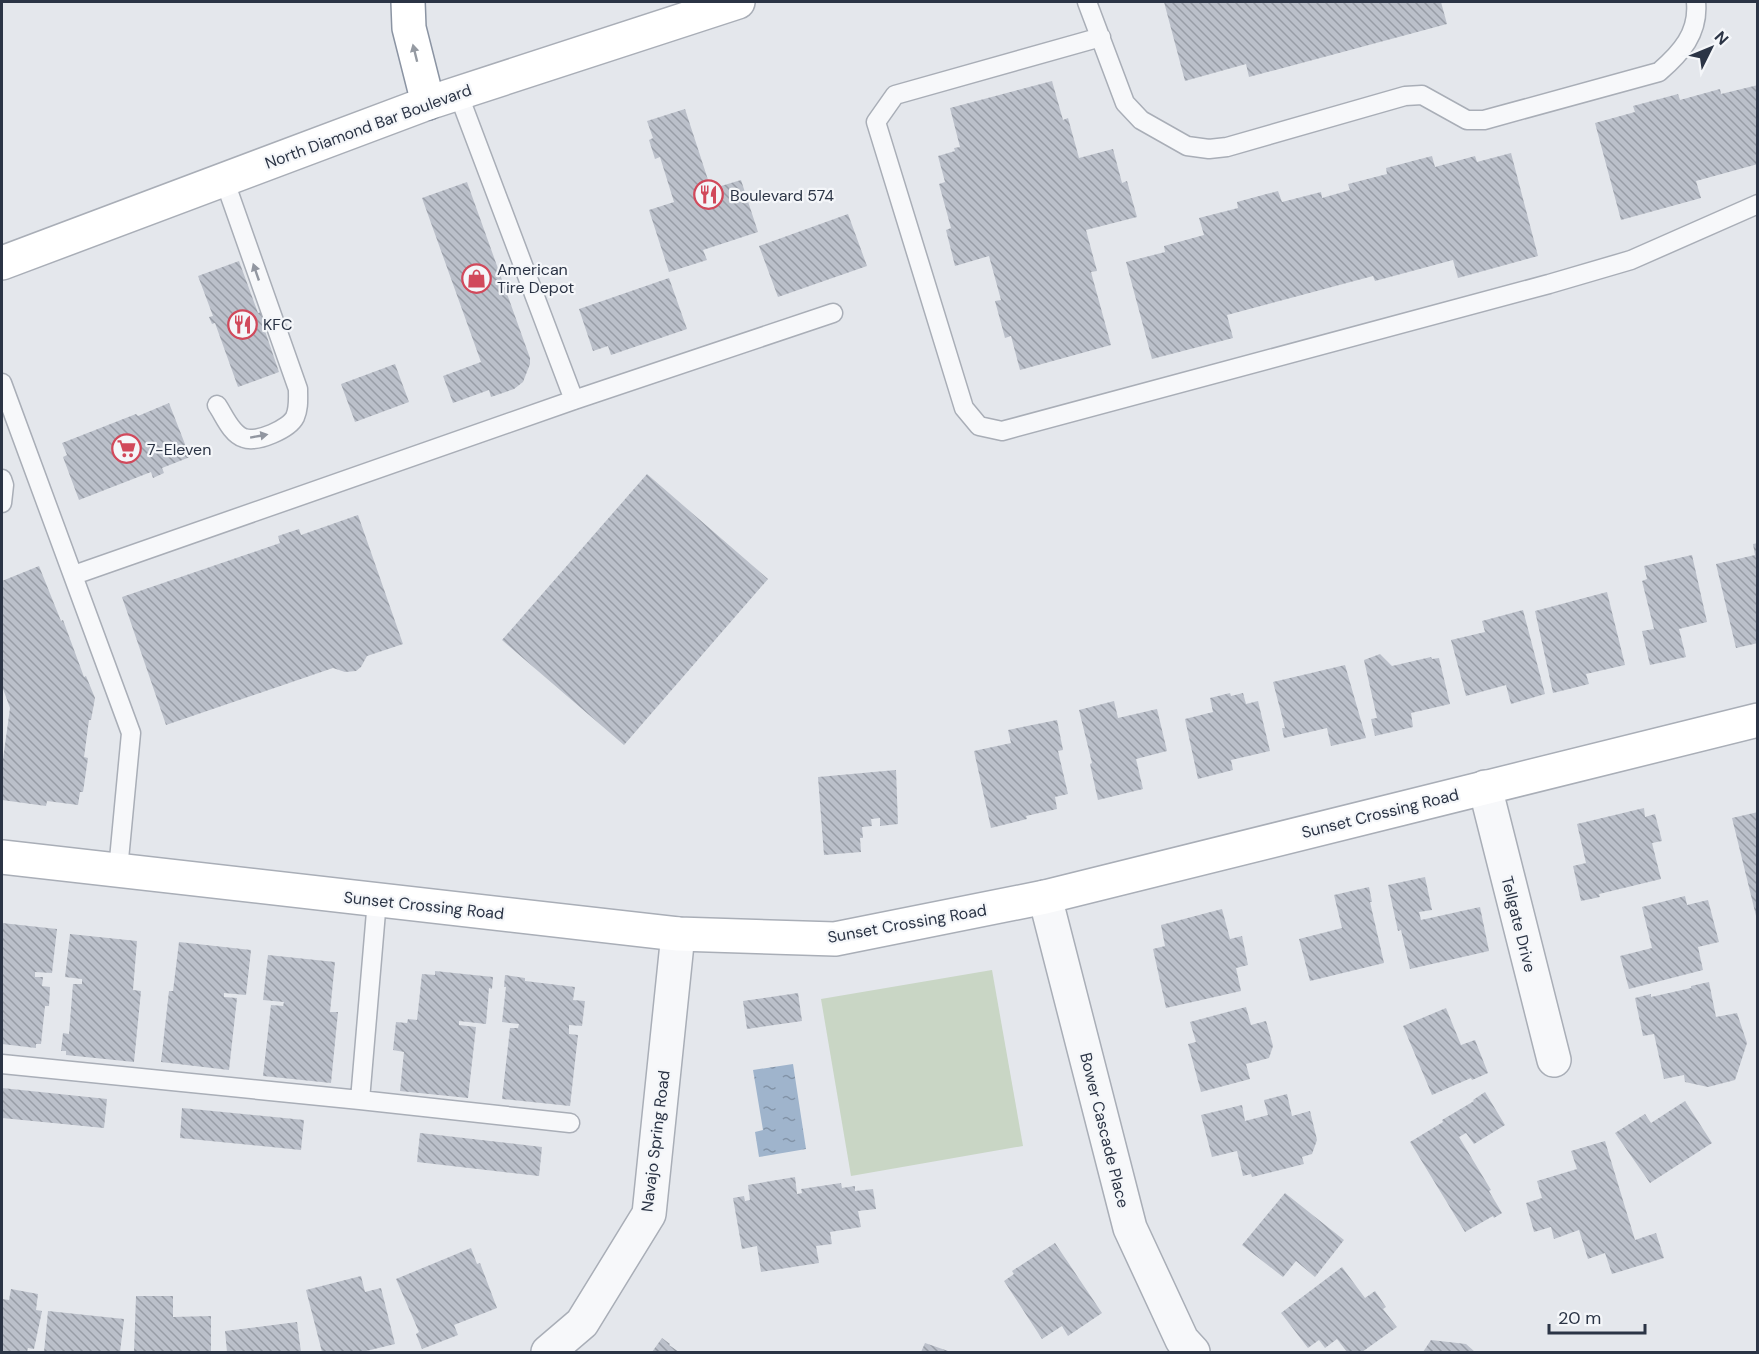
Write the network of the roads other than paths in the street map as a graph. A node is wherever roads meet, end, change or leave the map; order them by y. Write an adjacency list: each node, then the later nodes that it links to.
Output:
1 (408, 2): 7 (main road, one-way to 1)
2 (738, 2): 6 (main road, North Diamond Bar Boulevard)
3 (1087, 2): 5 (lane)
4 (1696, 2): 5 (lane)
5 (1101, 37): 9 (lane)
6 (458, 93): 7 (main road, North Diamond Bar Boulevard); 13 (lane)
7 (428, 103): 8 (main road, North Diamond Bar Boulevard)
8 (224, 179): 10 (main road, North Diamond Bar Boulevard); 14 (lane, one-way to 8)
9 (1758, 204)
10 (2, 263)
11 (833, 313): 13 (lane)
12 (3, 393): 17 (lane)
13 (574, 400): 17 (lane)
14 (217, 405)
15 (2, 479): 16 (lane)
16 (2, 503)
17 (74, 575): 21 (lane)
18 (1758, 720): 19 (main road, Sunset Crossing Road)
19 (1485, 787): 22 (main road, Sunset Crossing Road); 25 (street, Tellgate Drive)
20 (2, 857): 21 (main road, Sunset Crossing Road)
21 (118, 870): 23 (main road, Sunset Crossing Road)
22 (1046, 897): 24 (main road, Sunset Crossing Road); 29 (street, Bower Cascade Place)
23 (377, 900): 24 (main road, Sunset Crossing Road); 27 (lane)
24 (678, 934): 30 (street, Navajo Spring Road)
25 (1554, 1060)
26 (2, 1064): 27 (lane)
27 (360, 1100): 28 (lane)
28 (570, 1123)
29 (1181, 1348)
30 (548, 1353)

